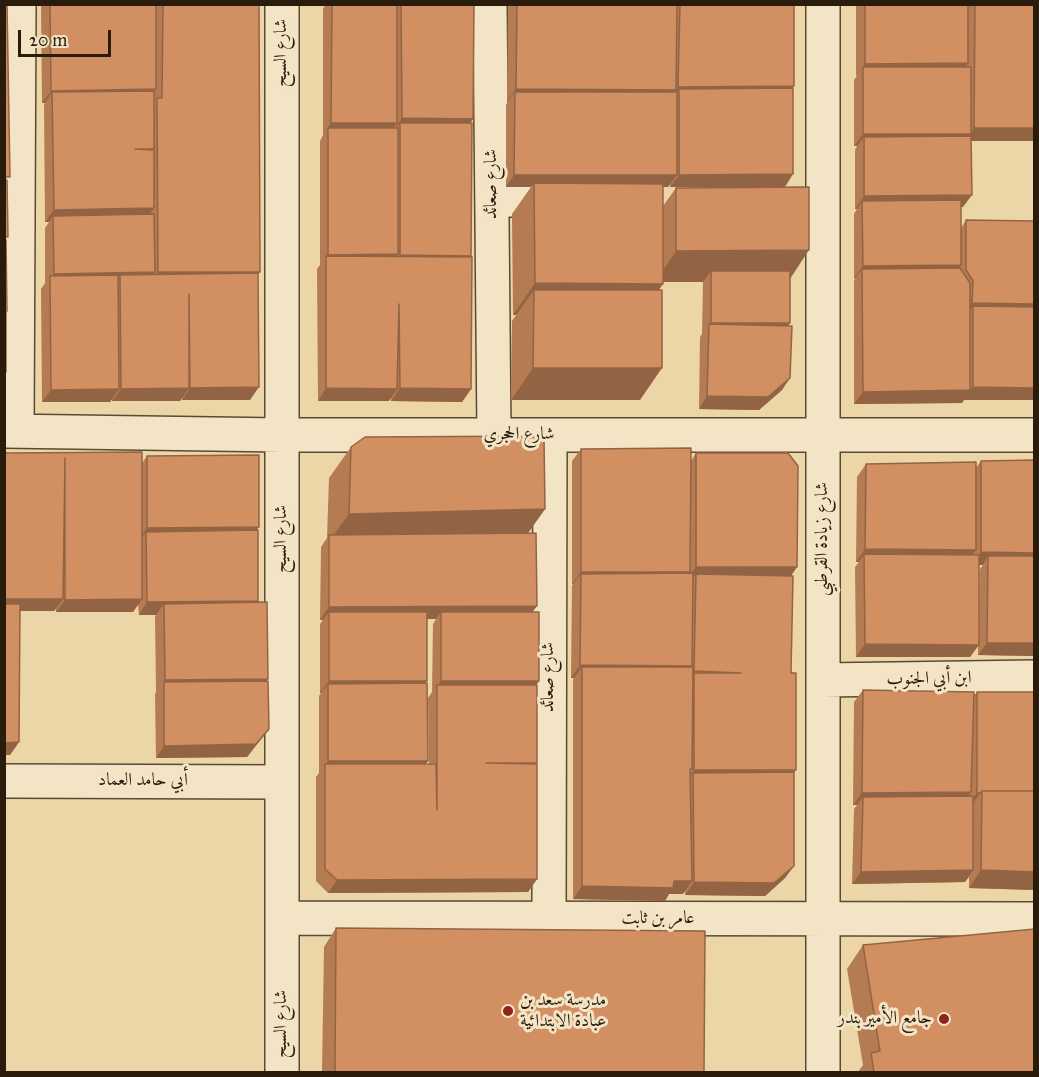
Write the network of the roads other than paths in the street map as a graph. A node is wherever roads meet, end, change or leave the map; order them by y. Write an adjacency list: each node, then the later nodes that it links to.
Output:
1 (19, 4): 9 (street)
2 (282, 4): 10 (street, شارع السيح)
3 (490, 4): 5 (street, شارع صعائد)
4 (823, 4): 8 (street, شارع زيادة القرطبي)
5 (492, 200): 6 (street); 11 (street, شارع صعائد)
6 (598, 200)
7 (788, 201): 8 (street)
8 (823, 201): 13 (street, شارع زيادة القرطبي)
9 (11, 431): 10 (street, شارع الحجري)
10 (282, 435): 11 (street, شارع الحجري); 18 (street, شارع السيح)
11 (494, 435): 12 (street, شارع الحجري)
12 (550, 435): 13 (street, شارع الحجري); 20 (street, شارع صعائد)
13 (823, 435): 14 (street, شارع الحجري); 16 (street, شارع زيادة القرطبي)
14 (1035, 435)
15 (1035, 677): 16 (street, ابن أبي الجنوب)
16 (823, 680): 21 (street, شارع زيادة القرطبي)
17 (4, 780): 18 (street, أبي حامد العماد)
18 (282, 782): 19 (street, شارع السيح)
19 (282, 918): 20 (street, عامر بن ثابت); 23 (street, شارع السيح)
20 (549, 919): 21 (street, عامر بن ثابت)
21 (823, 919): 22 (street, عامر بن ثابت); 24 (street, شارع زيادة القرطبي)
22 (1035, 919)
23 (282, 1072)
24 (823, 1072)

